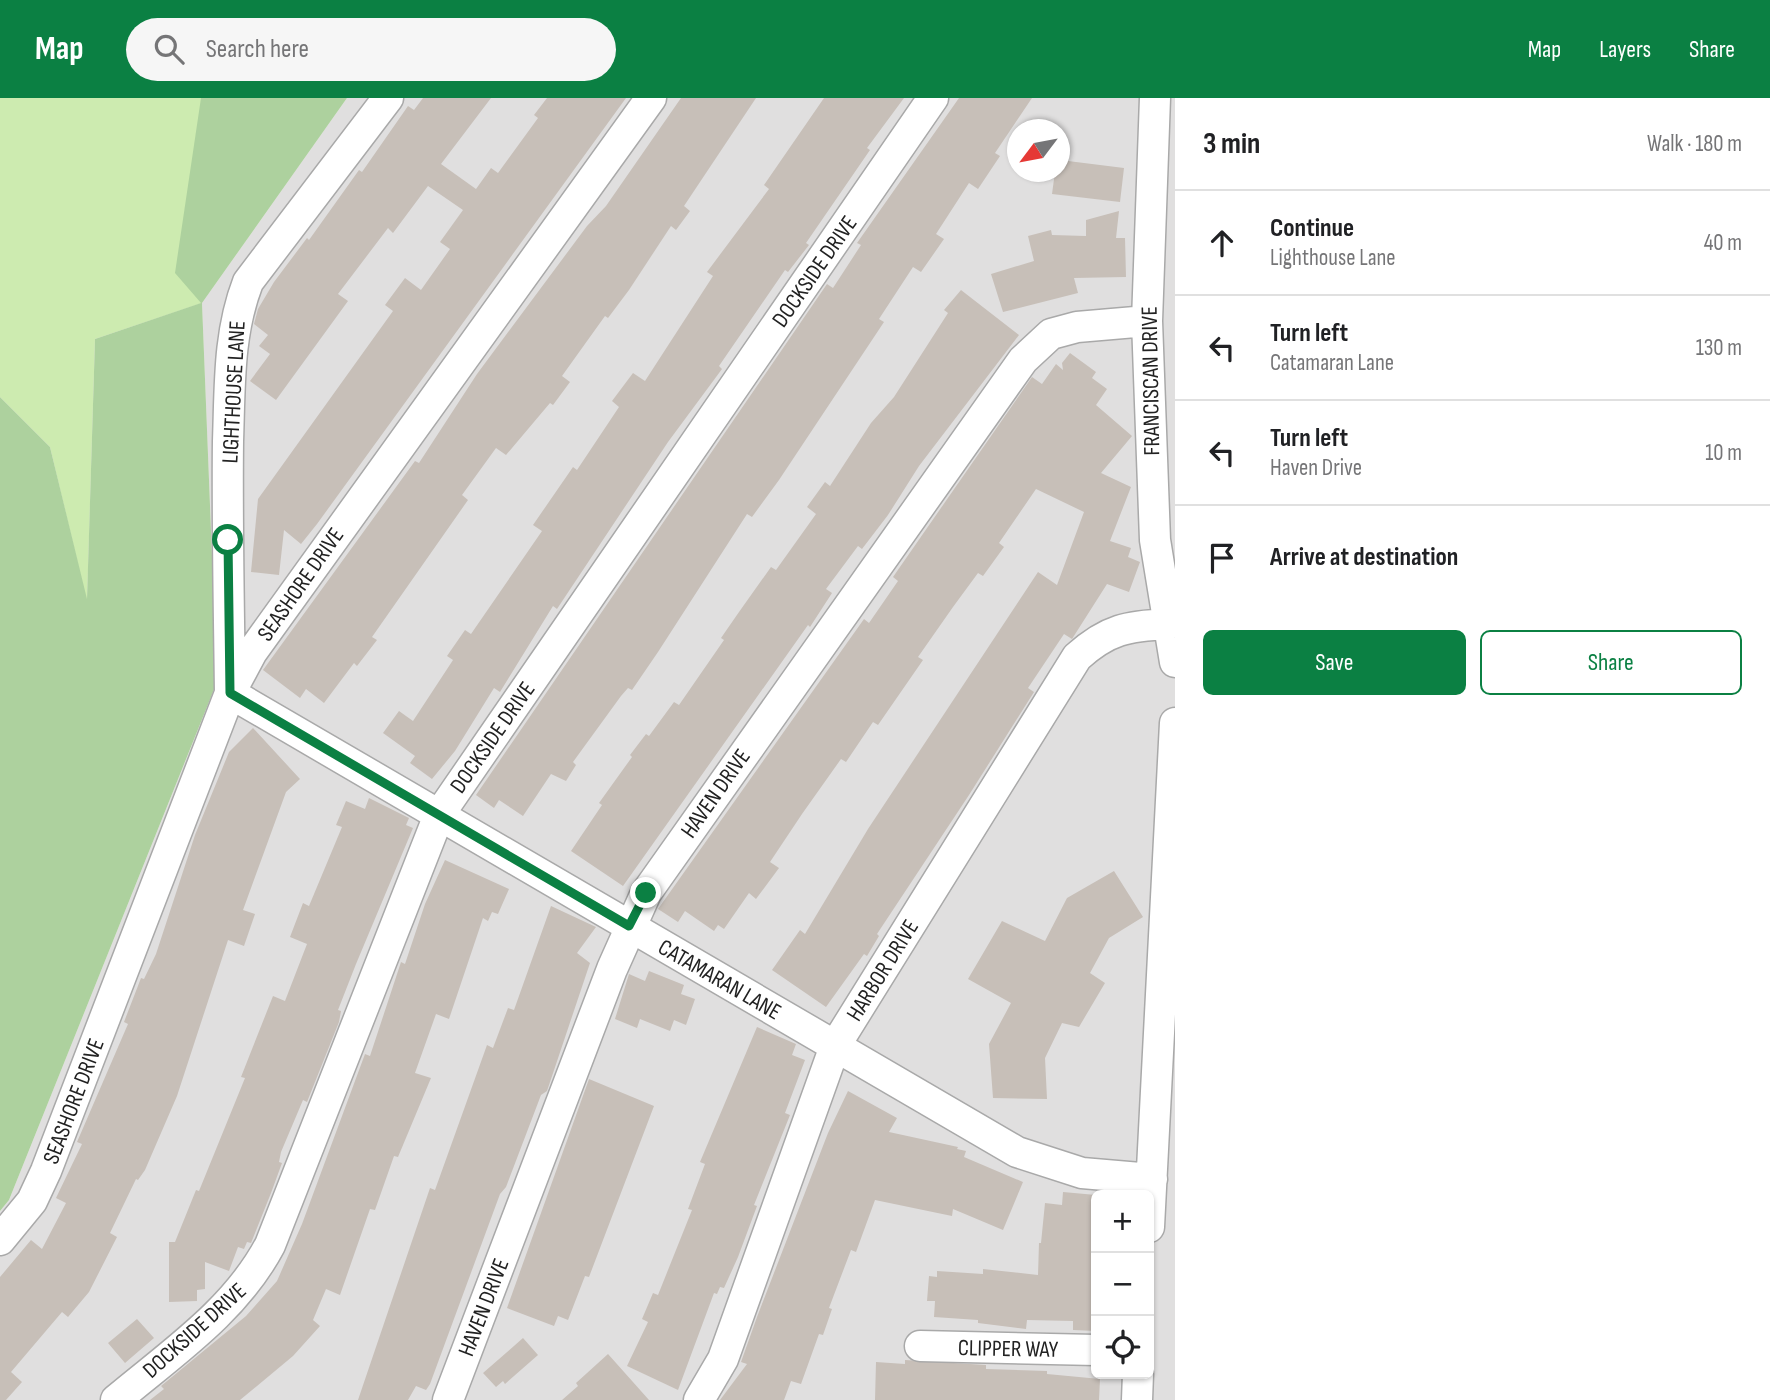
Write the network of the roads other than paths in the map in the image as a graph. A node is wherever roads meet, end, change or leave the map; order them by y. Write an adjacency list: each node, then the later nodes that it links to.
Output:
1 (388, 98): 8 (street, LIGHTHOUSE LANE)
2 (652, 98): 8 (street, SEASHORE DRIVE)
3 (933, 98): 10 (street, DOCKSIDE DRIVE)
4 (1156, 98): 5 (street, FRANCISCAN DRIVE)
5 (1147, 321): 6 (street, FRANCISCAN DRIVE); 11 (street, HAVEN DRIVE)
6 (1168, 624): 7 (street, FRANCISCAN DRIVE); 12 (street, HARBOR DRIVE)
7 (1175, 662)
8 (230, 693): 10 (street, CATAMARAN LANE); 15 (street, SEASHORE DRIVE)
9 (1175, 723): 13 (street)
10 (439, 815): 11 (street, CATAMARAN LANE); 19 (street, DOCKSIDE DRIVE)
11 (629, 926): 12 (street, CATAMARAN LANE); 20 (street, HAVEN DRIVE)
12 (835, 1046): 13 (street, CATAMARAN LANE); 21 (street, HARBOR DRIVE)
13 (1152, 1179): 14 (street)
14 (1151, 1190)
15 (0, 1240)
16 (920, 1346): 17 (street, CLIPPER WAY)
17 (1091, 1350)
18 (1138, 1379): 22 (street)
19 (116, 1400)
20 (448, 1400)
21 (699, 1400)
22 (1137, 1400)

